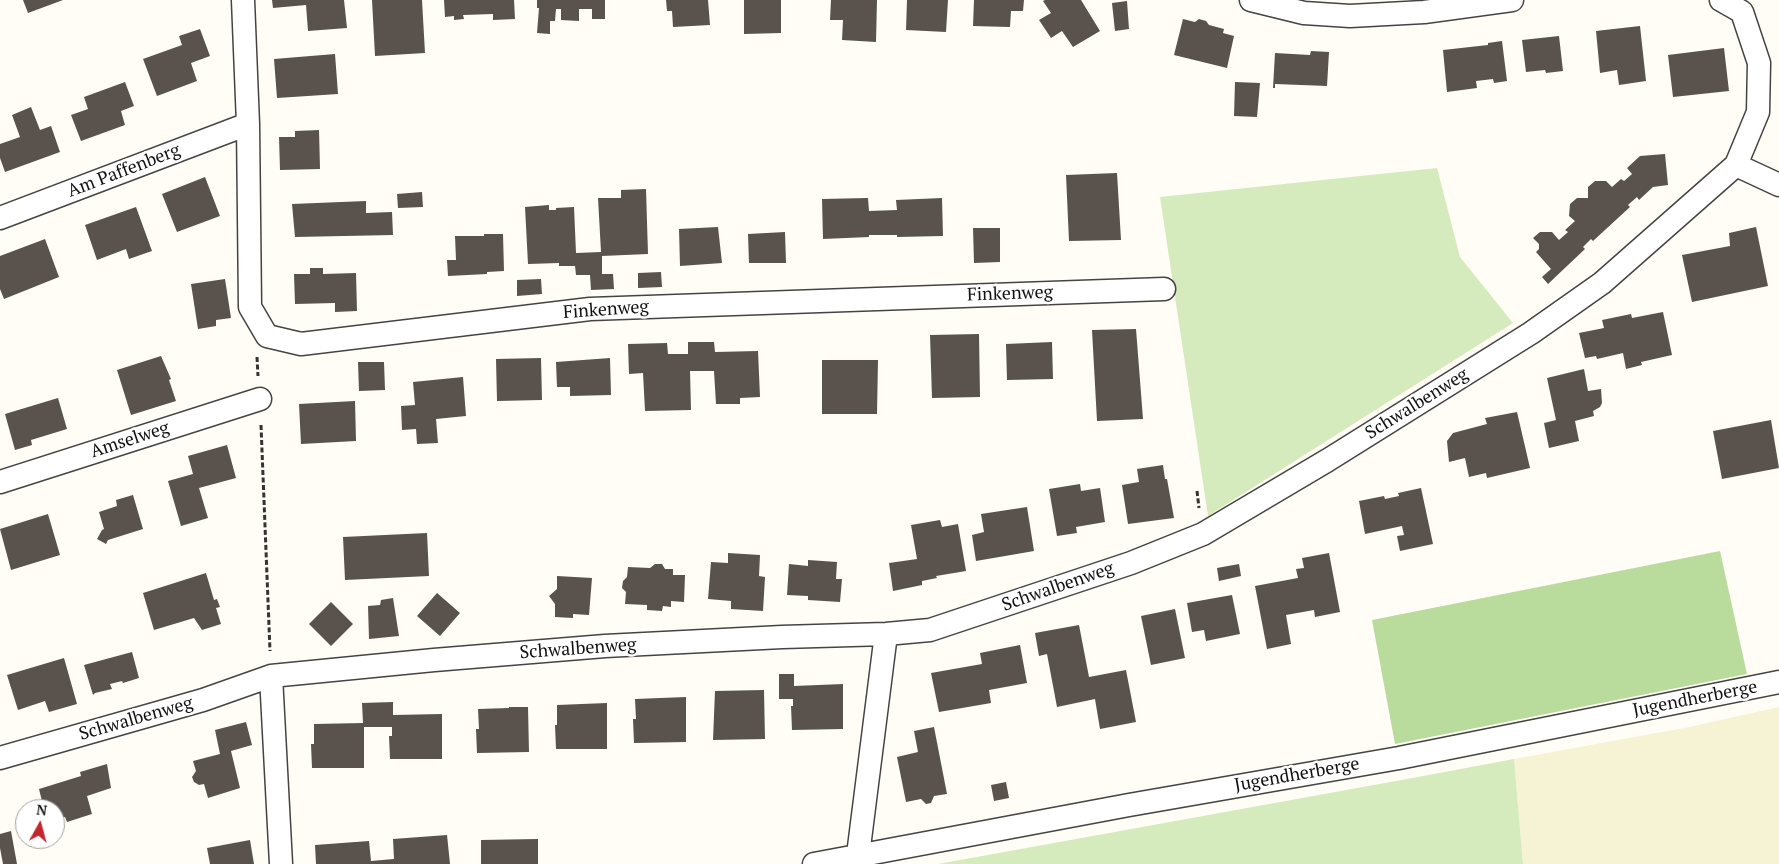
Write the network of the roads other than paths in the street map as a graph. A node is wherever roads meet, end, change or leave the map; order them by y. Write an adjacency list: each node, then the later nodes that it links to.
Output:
1 (243, 0): 6 (street)
2 (1251, 0): 3 (street)
3 (1512, 0)
4 (1721, 0): 5 (street, Schwalbenweg)
5 (1750, 6): 7 (street, Schwalbenweg)
6 (248, 124): 9 (street, Am Paffenberg); 10 (street, Finkenweg)
7 (1736, 165): 8 (street); 13 (street, Schwalbenweg)
8 (1779, 185)
9 (0, 218)
10 (1164, 289)
11 (260, 399): 12 (street, Amselweg)
12 (0, 482)
13 (886, 634): 14 (street, Schwalbenweg); 17 (street)
14 (271, 676): 16 (street, Schwalbenweg); 18 (street)
15 (1779, 682): 17 (street, Jugendherberge)
16 (0, 758)
17 (858, 855): 19 (street, Jugendherberge)
18 (281, 864)
19 (814, 864)

